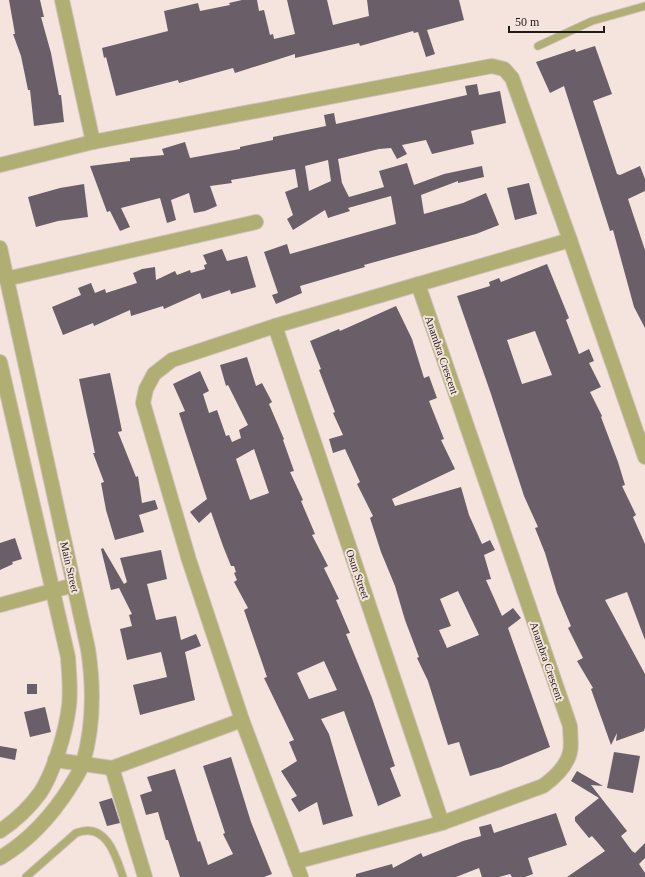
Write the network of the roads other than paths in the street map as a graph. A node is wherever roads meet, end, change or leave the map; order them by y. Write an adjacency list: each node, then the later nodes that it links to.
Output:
1 (62, 0): 4 (street)
2 (645, 6): 3 (lane)
3 (538, 46)
4 (93, 142): 5 (street); 7 (street)
5 (0, 165)
6 (256, 222): 9 (street)
7 (570, 240): 10 (street); 13 (street)
8 (0, 248): 9 (street, Main Street)
9 (6, 279): 14 (street, Main Street)
10 (418, 284): 11 (street); 21 (street, Anambra Crescent)
11 (275, 326): 17 (street); 21 (street, Osun Street)
12 (0, 362): 15 (street, Main Street)
13 (645, 457)
14 (74, 585): 15 (street); 19 (street, Main Street)
15 (52, 590): 16 (street); 18 (street, Main Street)
16 (0, 605)
17 (242, 720): 20 (street); 24 (street)
18 (55, 760): 19 (street); 22 (street, Main Street)
19 (82, 765): 20 (street); 23 (street, Main Street)
20 (112, 768): 27 (street)
21 (442, 823): 24 (street, Anambra Crescent)
22 (0, 831)
23 (0, 858)
24 (295, 862): 28 (street)
25 (26, 877): 26 (lane)
26 (123, 877)
27 (145, 877)
28 (301, 877)

